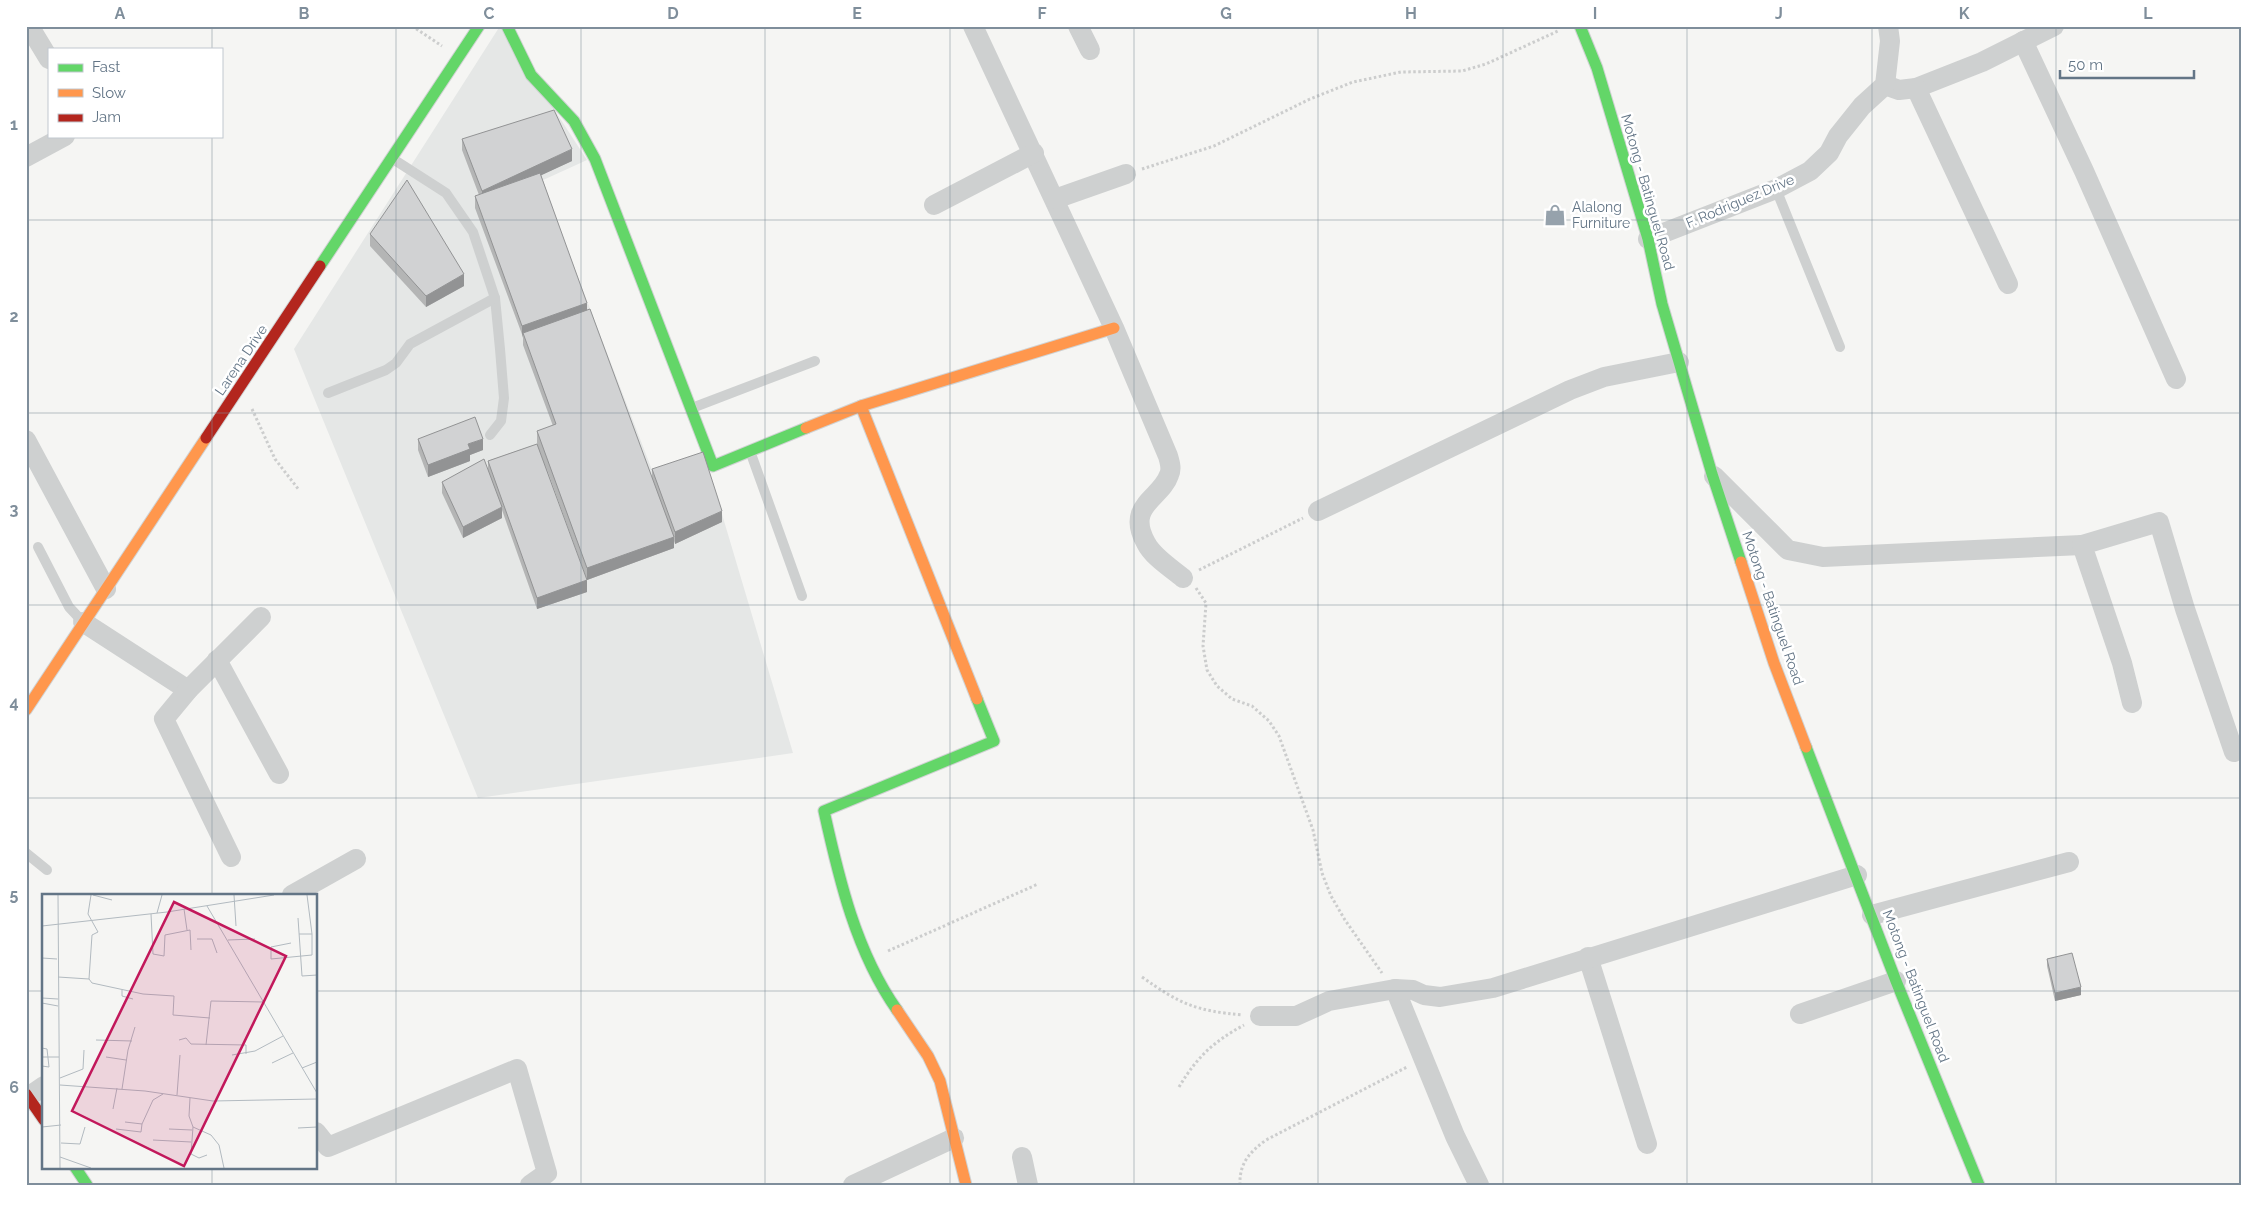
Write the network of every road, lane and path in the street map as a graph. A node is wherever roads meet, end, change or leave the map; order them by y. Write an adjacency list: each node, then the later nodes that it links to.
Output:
1 (29, 26): 13 (street)
2 (412, 26): 14 (path)
3 (479, 26): 14 (street, Larena Drive)
4 (507, 26): 36 (street)
5 (973, 26): 18 (street)
6 (1078, 26): 12 (street)
7 (1580, 26): 25 (street, Motong - Batinguel Road)
8 (1888, 26): 15 (street)
9 (2054, 26): 11 (street)
10 (1559, 31): 21 (path)
11 (2023, 41): 16 (street); 32 (street)
12 (1090, 50)
13 (48, 57)
14 (459, 57): 20 (street, Larena Drive)
15 (1885, 85): 16 (street); 22 (street, F. Rodriguez Drive)
16 (1916, 88): 26 (street)
17 (61, 138): 19 (street)
18 (1034, 153): 23 (street); 24 (street)
19 (26, 157)
20 (392, 158): 27 (lane); 33 (street, Larena Drive)
21 (1126, 174): 23 (street)
22 (1776, 189): 25 (street, F. Rodriguez Drive); 29 (lane)
23 (1055, 199): 28 (street)
24 (934, 205)
25 (1648, 239): 31 (street, Motong - Batinguel Road)
26 (2008, 284)
27 (495, 298): 34 (lane); 37 (lane)
28 (1114, 328): 35 (street); 45 (street)
29 (1840, 347)
30 (815, 361): 36 (lane)
31 (1679, 362): 40 (street, Motong - Batinguel Road); 42 (street)
32 (2176, 379)
33 (242, 387): 41 (path); 46 (street, Larena Drive)
34 (328, 393)
35 (861, 406): 39 (street); 66 (street)
36 (691, 409): 39 (street)
37 (490, 435)
38 (26, 440): 46 (street)
39 (750, 450): 47 (lane)
40 (1712, 474): 43 (street); 61 (street, Motong - Batinguel Road)
41 (299, 490)
42 (1318, 511): 45 (path)
43 (2082, 545): 52 (street); 54 (street)
44 (38, 546): 49 (lane)
45 (1182, 578): 69 (path)
46 (106, 589): 49 (street, Larena Drive)
47 (802, 596)
48 (261, 617): 50 (street)
49 (83, 622): 51 (street); 53 (street, Larena Drive)
50 (217, 660): 51 (street); 55 (street)
51 (188, 690): 57 (street)
52 (2132, 703)
53 (26, 710)
54 (2234, 752)
55 (279, 774)
56 (26, 853): 60 (lane)
57 (231, 858)
58 (356, 859): 63 (street)
59 (2070, 862): 64 (street)
60 (47, 870)
61 (1857, 875): 64 (street, Motong - Batinguel Road); 65 (street)
62 (1038, 884): 66 (path)
63 (294, 894)
64 (1872, 915): 68 (street, Motong - Batinguel Road)
65 (1588, 957): 69 (street); 78 (street)
66 (869, 959): 77 (street)
67 (1142, 978): 71 (path)
68 (1896, 981): 70 (street); 88 (street, Motong - Batinguel Road)
69 (1395, 989): 71 (street); 72 (street)
70 (1800, 1014)
71 (1260, 1016): 73 (path)
72 (1424, 1059): 86 (path); 87 (street)
73 (1179, 1088)
74 (33, 1092): 75 (street)
75 (42, 1115)
76 (318, 1134): 82 (street)
77 (954, 1138): 83 (street); 84 (street)
78 (1647, 1144)
79 (1022, 1157): 85 (street)
80 (76, 1168): 81 (street)
81 (87, 1185)
82 (530, 1185)
83 (853, 1185)
84 (966, 1185)
85 (1028, 1185)
86 (1240, 1185)
87 (1479, 1185)
88 (1979, 1185)

